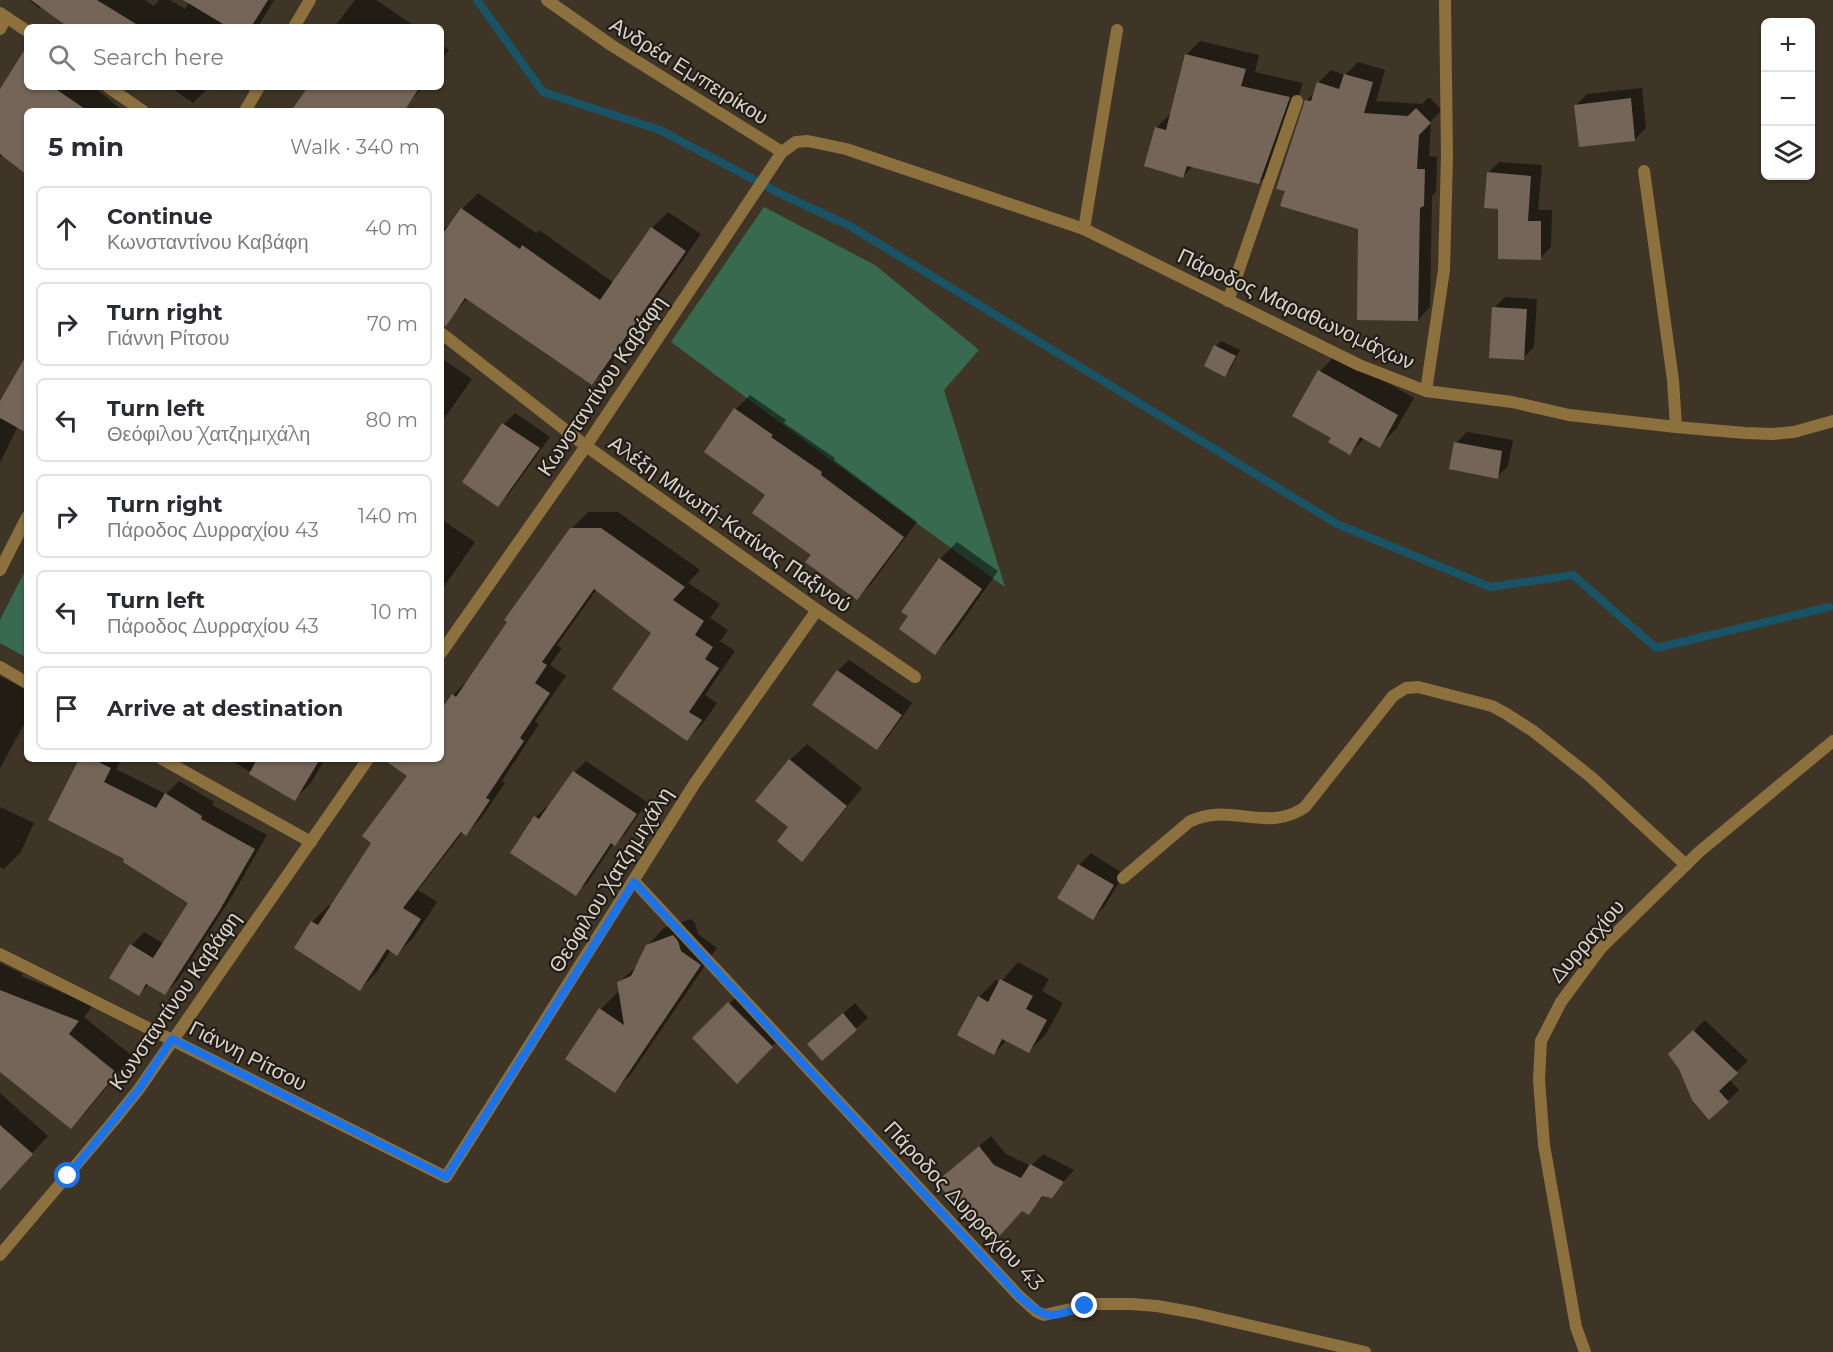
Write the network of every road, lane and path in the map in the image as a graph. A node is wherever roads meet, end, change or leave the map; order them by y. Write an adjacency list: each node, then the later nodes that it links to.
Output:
1 (310, 0): 5 (street)
2 (547, 0): 15 (street, Ανδρέα Εμπειρίκου)
3 (1445, 0): 20 (street)
4 (3, 15): 6 (street); 7 (street)
5 (296, 24)
6 (0, 29)
7 (24, 29)
8 (1116, 30): 17 (street)
9 (112, 90): 12 (street)
10 (257, 90): 13 (street)
11 (1297, 101): 18 (street)
12 (139, 108)
13 (247, 108)
14 (796, 142): 15 (street, Κωνσταντίνου Καβάφη); 17 (street, Πάροδος Μαραθωνομάχων)
15 (779, 157): 23 (street, Κωνσταντίνου Καβάφη)
16 (1644, 171): 22 (street)
17 (1084, 229): 18 (street, Πάροδος Μαραθωνομάχων)
18 (1228, 300): 20 (street, Πάροδος Μαραθωνομάχων)
19 (444, 335): 23 (street, Αλέξη Μινωτή-Κατίνας Παξινού)
20 (1426, 390): 22 (street, Πάροδος Μαραθωνομάχων)
21 (1833, 421): 22 (street, Πάροδος Μαραθωνομάχων)
22 (1676, 427)
23 (586, 446): 26 (street, Αλέξη Μινωτή-Κατίνας Παξινού); 27 (street, Κωνσταντίνου Καβάφη)
24 (24, 523): 25 (street)
25 (0, 570)
26 (817, 610): 29 (street, Αλέξη Μινωτή-Κατίνας Παξινού); 37 (street, Θεόφιλου Χατζημιχάλη)
27 (444, 649)
28 (0, 668): 30 (street)
29 (915, 676)
30 (24, 681)
31 (1833, 741): 35 (street, Δυρραχίου)
32 (167, 762): 34 (street)
33 (366, 762): 34 (street, Κωνσταντίνου Καβάφη)
34 (311, 842): 39 (street, Κωνσταντίνου Καβάφη)
35 (1686, 864): 36 (street); 43 (street, Δυρραχίου)
36 (1123, 878)
37 (634, 882): 40 (street, Θεόφιλου Χατζημιχάλη); 42 (street, Πάροδος Δυρραχίου 43)
38 (0, 954): 39 (street, Γιάννη Ρίτσου)
39 (172, 1039): 40 (street, Γιάννη Ρίτσου); 41 (street, Κωνσταντίνου Καβάφη)
40 (446, 1177)
41 (0, 1254)
42 (1365, 1352)
43 (1585, 1352)

